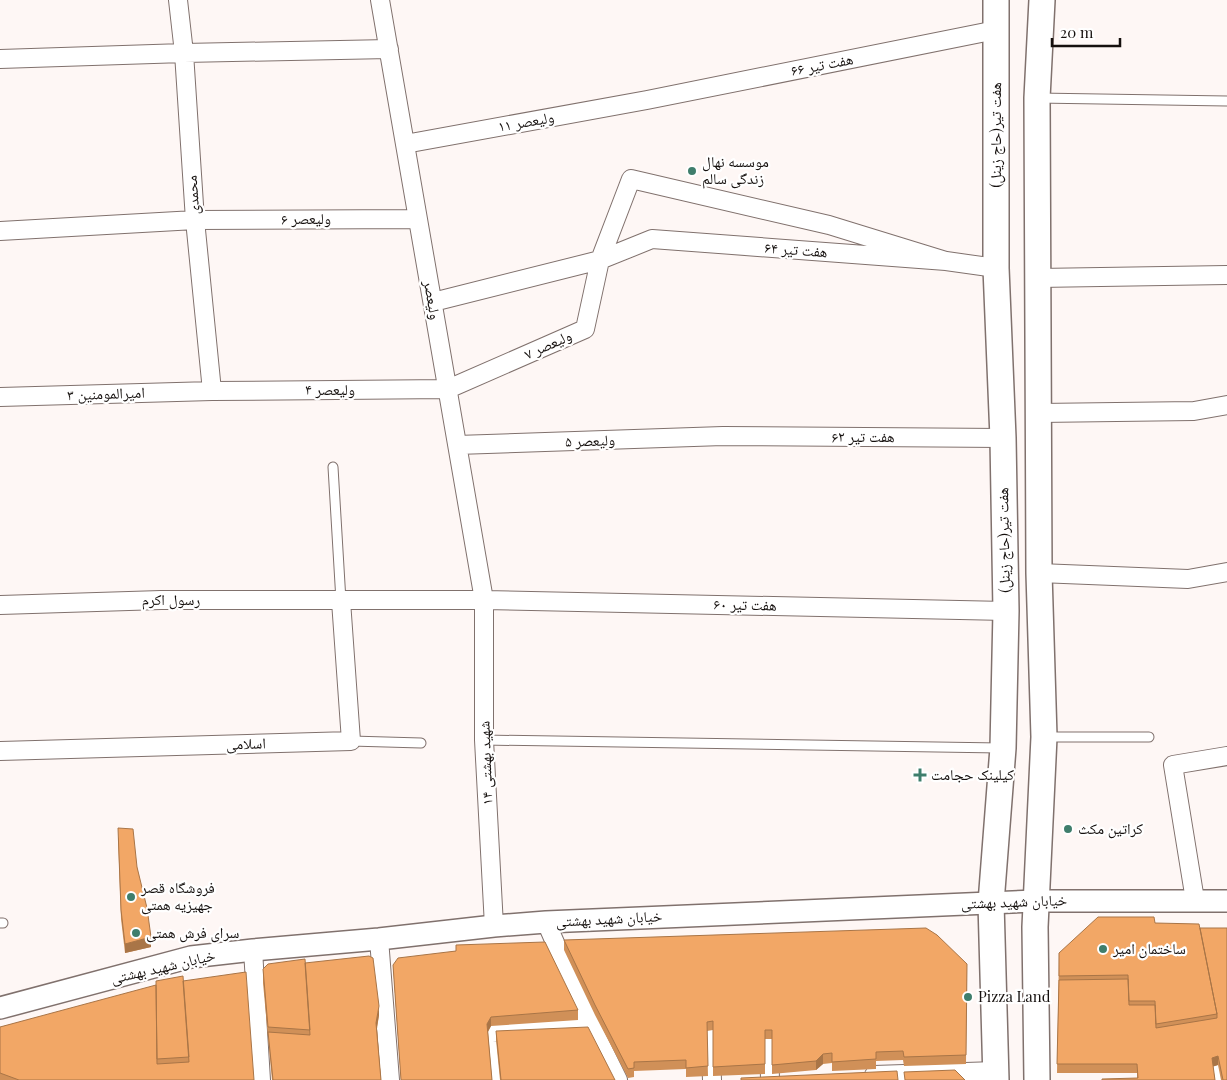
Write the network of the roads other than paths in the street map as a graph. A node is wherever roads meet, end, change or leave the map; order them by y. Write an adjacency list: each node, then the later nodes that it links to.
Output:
1 (178, 0): 7 (street, محمدی)
2 (380, 0): 6 (street, ولیعصر)
3 (996, 0): 5 (main road, هفت تیر(حاج زینل))
4 (1042, 0): 9 (main road)
5 (996, 30): 10 (street, هفت تیر ۶۶); 18 (main road, هفت تیر(حاج زینل))
6 (389, 49): 7 (street); 12 (street, ولیعصر)
7 (184, 53): 8 (street); 14 (street, محمدی)
8 (0, 59)
9 (1037, 98): 11 (lane); 20 (main road)
10 (648, 100): 12 (street, ولیعصر ۱۱)
11 (1227, 101)
12 (405, 144): 13 (street, ولیعصر)
13 (418, 219): 14 (street, ولیعصر ۶); 21 (street, ولیعصر)
14 (194, 220): 15 (street, ولیعصر ۶); 23 (street, محمدی)
15 (0, 231)
16 (600, 260): 17 (street, هفت تیر ۶۴); 17 (street); 21 (street, هفت تیر ۶۴); 22 (street, ولیعصر ۷)
17 (946, 260): 18 (street, هفت تیر ۶۴)
18 (996, 268): 28 (main road, هفت تیر(حاج زینل))
19 (1227, 274): 20 (street)
20 (1038, 278): 26 (main road)
21 (433, 302): 22 (street, ولیعصر)
22 (448, 389): 23 (street, ولیعصر ۴); 29 (street, ولیعصر)
23 (212, 391): 24 (street, امیرالمومنین ۳)
24 (0, 396)
25 (1227, 405): 26 (street)
26 (1039, 412): 32 (main road)
27 (723, 436): 28 (street, هفت تیر ۶۲); 29 (street, ولیعصر ۵)
28 (1002, 438): 36 (main road, هفت تیر(حاج زینل))
29 (457, 445): 33 (street, ولیعصر)
30 (333, 467): 34 (lane)
31 (1227, 572): 32 (street)
32 (1039, 573): 37 (main road)
33 (484, 600): 34 (street, هفت تیر ۶۰); 36 (street, هفت تیر ۶۰); 39 (street, شهید بهشتی ۱۴)
34 (341, 601): 35 (street, رسول اکرم); 40 (street)
35 (0, 605)
36 (1006, 611): 42 (main road, هفت تیر(حاج زینل))
37 (1044, 737): 38 (lane); 46 (main road)
38 (1149, 737)
39 (484, 740): 42 (lane); 50 (street, شهید بهشتی ۱۴)
40 (351, 741): 41 (lane); 43 (street, اسلامی)
41 (421, 743)
42 (1003, 748): 48 (main road, هفت تیر(حاج زینل))
43 (0, 751)
44 (1227, 756): 45 (street)
45 (1195, 900): 46 (street, خیابان شهید بهشتی); 47 (street, خیابان شهید بهشتی)
46 (1036, 901): 48 (street, خیابان شهید بهشتی); 67 (main road)
47 (1227, 901)
48 (991, 904): 49 (street, خیابان شهید بهشتی); 58 (main road, هفت تیر(حاج زینل))
49 (546, 922): 50 (street, خیابان شهید بهشتی); 54 (street)
50 (494, 926): 51 (street, خیابان شهید بهشتی)
51 (379, 939): 52 (street, خیابان شهید بهشتی); 62 (street)
52 (254, 950): 53 (street, خیابان شهید بهشتی); 61 (street)
53 (0, 1008)
54 (591, 1025): 63 (street); 64 (street)
55 (710, 1033): 65 (street)
56 (769, 1044): 66 (street)
57 (854, 1076): 59 (street)
58 (996, 1076): 59 (street)
59 (902, 1077)
60 (788, 1078): 66 (street)
61 (261, 1080)
62 (390, 1080)
63 (496, 1080)
64 (618, 1080)
65 (712, 1080)
66 (763, 1080)
67 (1037, 1080)

